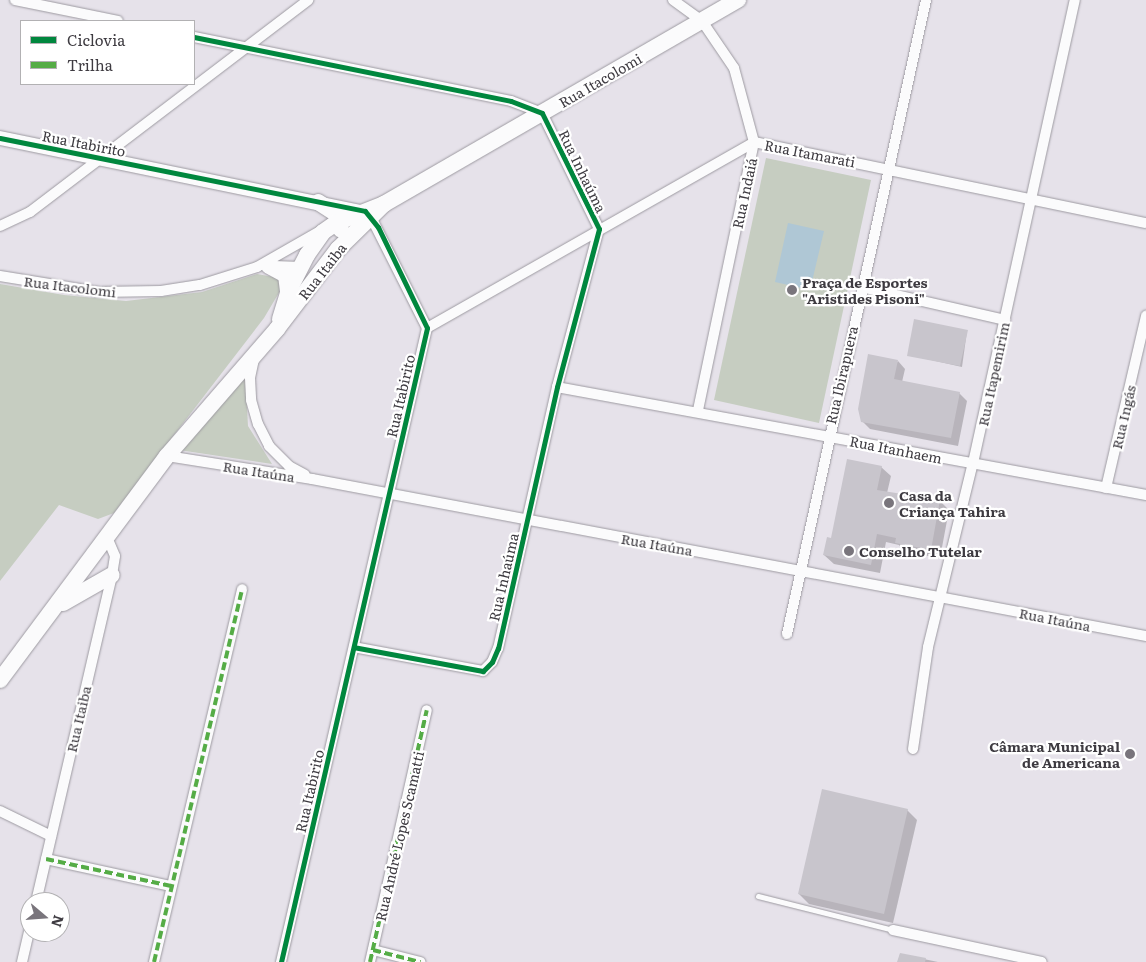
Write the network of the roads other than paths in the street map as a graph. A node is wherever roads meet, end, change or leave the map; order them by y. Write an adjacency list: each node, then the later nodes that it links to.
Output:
1 (15, 0): 7 (street)
2 (308, 0): 10 (street)
3 (673, 0): 8 (street, Rua Indaiá)
4 (738, 0): 8 (main road, Rua Itacolomi)
5 (926, 0): 15 (street, Rua Ibirapuera)
6 (1075, 0): 16 (street, Rua Itapemirim)
7 (113, 20)
8 (702, 21): 11 (main road, Rua Itacolomi); 13 (street, Rua Indaiá)
9 (195, 37): 10 (street)
10 (246, 48): 11 (street); 14 (street)
11 (542, 113): 18 (main road, Rua Itacolomi); 22 (street, Rua Inhaúma)
12 (0, 138): 14 (street, Rua Itabirito)
13 (754, 142): 15 (street, Rua Itamarati); 22 (street, Rua Itamarati); 36 (street, Rua Indaiá)
14 (102, 158): 17 (street, Rua Itabirito); 21 (street)
15 (887, 168): 16 (street, Rua Itamarati); 28 (street, Rua Ibirapuera)
16 (1032, 198): 20 (street, Rua Itamarati); 31 (street, Rua Itapemirim)
17 (318, 202): 18 (street, Rua Itabirito); 19 (main road)
18 (368, 214): 19 (main road, Rua Itaiba); 23 (main road, Rua Itaiba); 32 (street)
19 (338, 222): 23 (main road); 24 (street, Rua Itacolomi); 25 (main road, Rua Itaiba)
20 (1146, 222)
21 (0, 226)
22 (599, 229): 32 (street, Rua Itamarati); 35 (street, Rua Inhaúma)
23 (338, 249): 26 (main road, Rua Itaiba)
24 (263, 266): 25 (street, Rua Itacolomi); 27 (street, Rua Itacolomi); 29 (main road)
25 (301, 267): 26 (main road); 29 (main road, Rua Itaiba)
26 (324, 267): 33 (main road, Rua Itaiba)
27 (0, 276)
28 (861, 286): 31 (street); 37 (street, Rua Ibirapuera)
29 (288, 292): 33 (main road, Rua Itaiba)
30 (1146, 316): 41 (street, Rua Ingás)
31 (1005, 320): 39 (street, Rua Itapemirim)
32 (427, 328): 42 (street, Rua Itabirito)
33 (277, 329): 34 (main road, Rua Itaiba)
34 (255, 353): 38 (main road, Rua Itaiba); 40 (street)
35 (557, 387): 36 (street, Rua Itanhaem); 44 (street, Rua Inhaúma)
36 (698, 411): 37 (street, Rua Itanhaem)
37 (828, 436): 39 (street, Rua Itanhaem); 46 (street, Rua Ibirapuera)
38 (167, 456): 40 (street, Rua Itaúna); 45 (main road, Rua Itaiba)
39 (973, 463): 41 (street, Rua Itanhaem); 49 (street, Rua Itapemirim)
40 (312, 479): 42 (street, Rua Itaúna)
41 (1106, 488): 43 (street, Rua Itanhaem)
42 (389, 494): 44 (street, Rua Itaúna); 53 (street, Rua Itabirito)
43 (1146, 495)
44 (528, 520): 46 (street, Rua Itaúna); 53 (street, Rua Inhaúma)
45 (107, 537): 47 (street, Rua Itaiba); 50 (main road, Rua Itaiba)
46 (799, 570): 49 (street, Rua Itaúna); 51 (street, Rua Ibirapuera)
47 (112, 575): 50 (main road); 58 (street, Rua Itaiba)
48 (242, 589): 60 (street)
49 (942, 598): 52 (street, Rua Itaúna); 56 (street, Rua Itapemirim)
50 (52, 610): 54 (main road, Rua Itaiba)
51 (787, 634)
52 (1146, 636)
53 (354, 646): 68 (street, Rua Itabirito)
54 (0, 680)
55 (427, 710): 65 (street, Rua André Lopes Scamatti)
56 (913, 749)
57 (0, 812): 58 (street)
58 (51, 836): 59 (street, Rua Itaiba)
59 (46, 859): 60 (street); 61 (street, Rua Itaiba)
60 (171, 886): 67 (street)
61 (38, 892)
62 (758, 896): 63 (lane)
63 (893, 930): 71 (street)
64 (27, 942): 66 (street)
65 (373, 950): 69 (street, Rua André Lopes Scamatti); 70 (street)
66 (22, 962)
67 (154, 962)
68 (281, 962)
69 (370, 962)
70 (420, 962)
71 (1042, 962)

